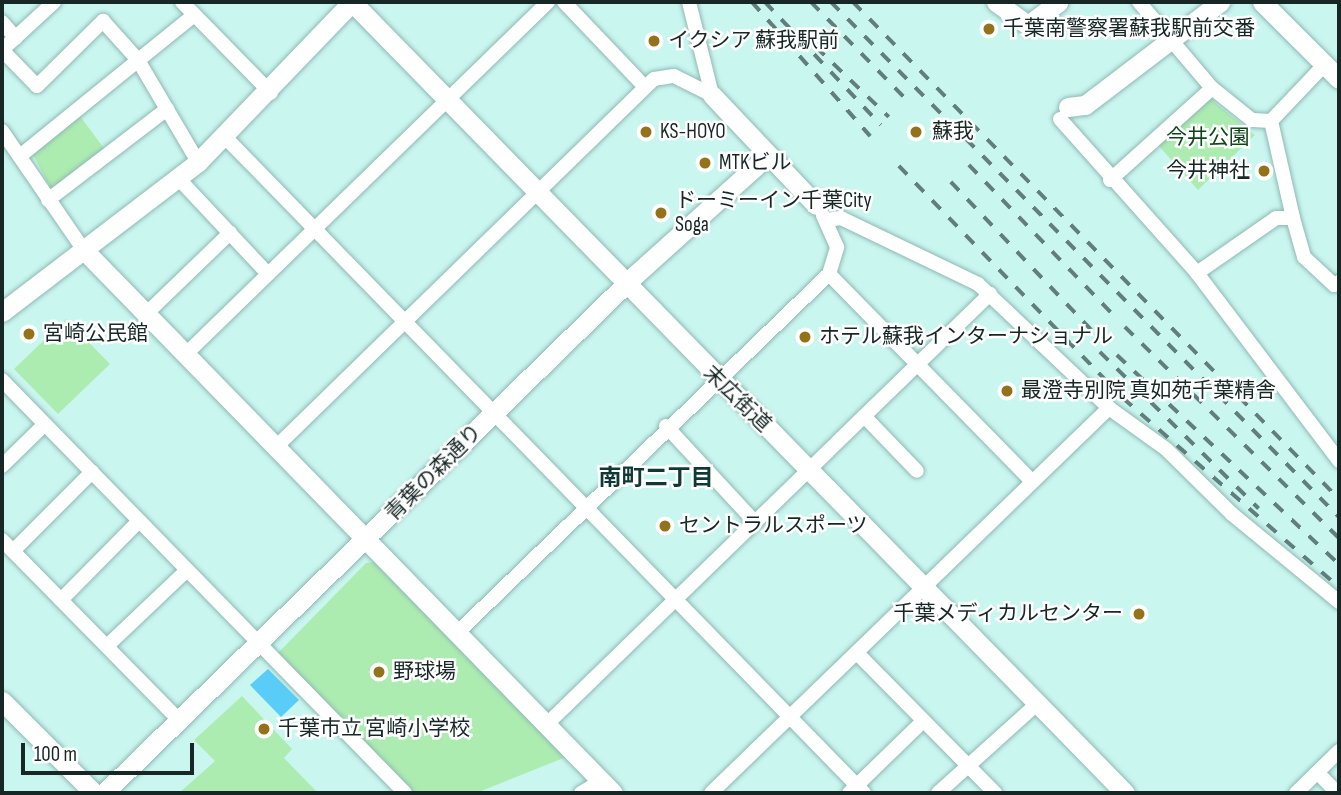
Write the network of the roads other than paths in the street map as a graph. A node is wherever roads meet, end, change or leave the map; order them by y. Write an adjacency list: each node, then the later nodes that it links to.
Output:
1 (54, 2): 14 (street)
2 (182, 2): 12 (street)
3 (352, 2): 22 (street); 24 (street, 末広街道)
4 (548, 2): 24 (street)
5 (564, 2): 20 (street)
6 (689, 2): 23 (street)
7 (996, 2): 8 (street)
8 (1058, 2)
9 (1139, 2): 15 (street)
10 (1220, 2): 15 (street)
11 (1262, 2): 17 (street)
12 (194, 15): 18 (street); 22 (street)
13 (2, 22): 14 (street)
14 (16, 38): 16 (street)
15 (1168, 42): 21 (street); 26 (street)
16 (2, 50): 18 (street)
17 (1332, 58): 19 (street); 27 (street)
18 (138, 60): 25 (street); 30 (street)
19 (1339, 79)
20 (645, 87): 23 (street); 35 (street)
21 (1212, 88): 27 (street); 34 (street)
22 (271, 93): 29 (street)
23 (712, 94): 31 (street)
24 (448, 99): 35 (street, 末広街道); 39 (street)
25 (167, 109): 32 (street); 36 (street)
26 (1064, 113): 34 (street)
27 (1271, 121): 38 (street)
28 (2, 131): 30 (street)
29 (225, 137): 32 (street); 39 (street)
30 (20, 156): 36 (street)
31 (767, 156): 37 (street); 46 (street, 青葉の森通り)
32 (198, 162): 33 (street)
33 (177, 177): 40 (street); 41 (street)
34 (1110, 180): 42 (street)
35 (537, 192): 46 (street, 末広街道); 50 (street)
36 (48, 200): 41 (street)
37 (821, 213): 44 (street); 47 (street)
38 (1293, 218): 42 (street); 45 (street)
39 (314, 229): 43 (street); 50 (street)
40 (230, 233): 43 (street); 49 (street)
41 (83, 249): 48 (street); 49 (street)
42 (1197, 273): 61 (street)
43 (268, 274): 51 (street)
44 (829, 274): 52 (street); 53 (street)
45 (1339, 282)
46 (624, 286): 53 (street, 末広街道); 56 (street, 青葉の森通り)
47 (990, 293): 52 (street); 55 (street)
48 (2, 312)
49 (146, 314): 51 (street)
50 (406, 322): 56 (street); 60 (street)
51 (186, 354): 60 (street)
52 (919, 364): 57 (street); 66 (street)
53 (715, 379): 59 (street); 63 (street, 末広街道)
54 (2, 380): 58 (street)
55 (1109, 408): 66 (street); 77 (street)
56 (495, 414): 67 (street); 71 (street, 青葉の森通り)
57 (864, 416): 63 (street); 64 (street)
58 (44, 425): 62 (street); 65 (street)
59 (666, 426): 67 (street); 69 (street)
60 (277, 446): 71 (street)
61 (1339, 461)
62 (2, 466)
63 (809, 470): 69 (street); 74 (street, 末広街道)
64 (917, 471)
65 (92, 472): 68 (street); 72 (street)
66 (1031, 480): 74 (street)
67 (584, 505): 76 (street); 78 (street)
68 (139, 521): 73 (street); 75 (street)
69 (755, 522): 76 (street)
70 (2, 540): 72 (street)
71 (366, 540): 78 (street); 79 (street, 青葉の森通り)
72 (13, 551): 75 (street)
73 (187, 570): 79 (street); 80 (street)
74 (923, 587): 81 (street); 82 (street, 末広街道)
75 (61, 600): 80 (street)
76 (676, 600): 84 (street); 87 (street)
77 (1339, 601)
78 (457, 633): 87 (street)
79 (260, 644): 85 (street, 青葉の森通り); 96 (street)
80 (107, 646): 85 (street)
81 (857, 653): 84 (street); 86 (street)
82 (1038, 704): 89 (street); 93 (street, 末広街道)
83 (5, 710): 94 (street)
84 (790, 717): 92 (street); 98 (street)
85 (180, 721): 95 (street, 青葉の森通り)
86 (923, 721): 89 (street); 92 (street)
87 (546, 725): 91 (street)
88 (1339, 751): 90 (street)
89 (968, 765): 99 (street); 100 (street)
90 (1318, 773): 101 (street); 102 (street)
91 (607, 787): 97 (street)
92 (857, 791)
93 (1121, 792)
94 (94, 793)
95 (104, 793)
96 (405, 793)
97 (581, 793)
98 (711, 793)
99 (938, 793)
100 (995, 793)
101 (1296, 793)
102 (1337, 793)

